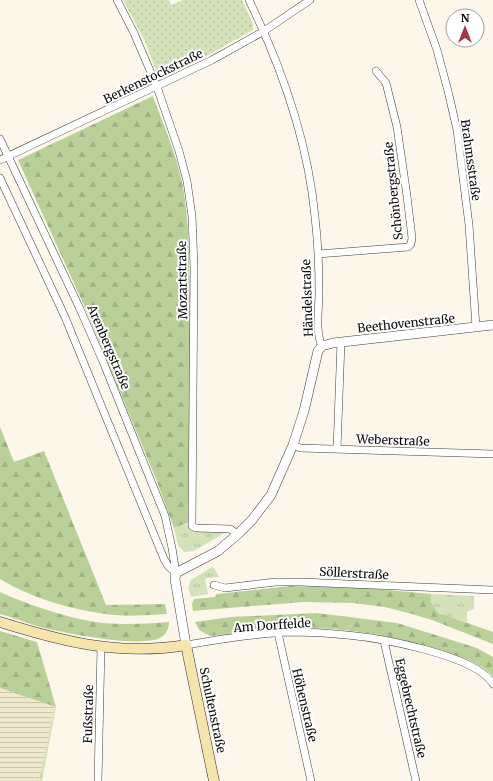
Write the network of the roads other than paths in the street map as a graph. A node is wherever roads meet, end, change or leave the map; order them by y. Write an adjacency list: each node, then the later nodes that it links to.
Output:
1 (117, 0): 7 (street, Mozartstraße)
2 (249, 0): 5 (street, Händelstraße)
3 (310, 0): 5 (street, Berkenstockstraße)
4 (419, 0): 14 (street, Brahmsstraße)
5 (264, 31): 7 (street, Berkenstockstraße); 12 (street, Händelstraße)
6 (376, 71): 12 (street, Schönbergstraße)
7 (157, 87): 9 (street, Berkenstockstraße); 20 (street, Mozartstraße)
8 (0, 139): 9 (street, Arenbergstraße)
9 (8, 157): 10 (street, Berkenstockstraße); 21 (street, Arenbergstraße)
10 (0, 160)
11 (0, 178): 21 (street)
12 (318, 254): 16 (street, Händelstraße)
13 (493, 325): 14 (street, Beethovenstraße)
14 (476, 327): 15 (street, Beethovenstraße)
15 (341, 342): 16 (street, Beethovenstraße); 18 (street)
16 (322, 346): 17 (street, Händelstraße)
17 (293, 445): 18 (street, Weberstraße); 20 (street, Händelstraße)
18 (337, 449): 19 (street, Weberstraße)
19 (493, 454)
20 (238, 534): 21 (street, Händelstraße)
21 (176, 573): 27 (street, Arenbergstraße)
22 (214, 585): 23 (street, Söllerstraße)
23 (493, 590)
24 (0, 622): 28 (main road)
25 (278, 633): 26 (street, Am Dorffelde); 27 (street, Am Dorffelde); 32 (street, Höhenstraße)
26 (384, 641): 29 (street, Am Dorffelde); 33 (street, Eggebrechtstraße)
27 (186, 645): 28 (main road); 31 (main road, Schultenstraße)
28 (101, 647): 30 (street, Fußstraße)
29 (493, 684)
30 (98, 781)
31 (214, 781)
32 (311, 781)
33 (416, 781)

